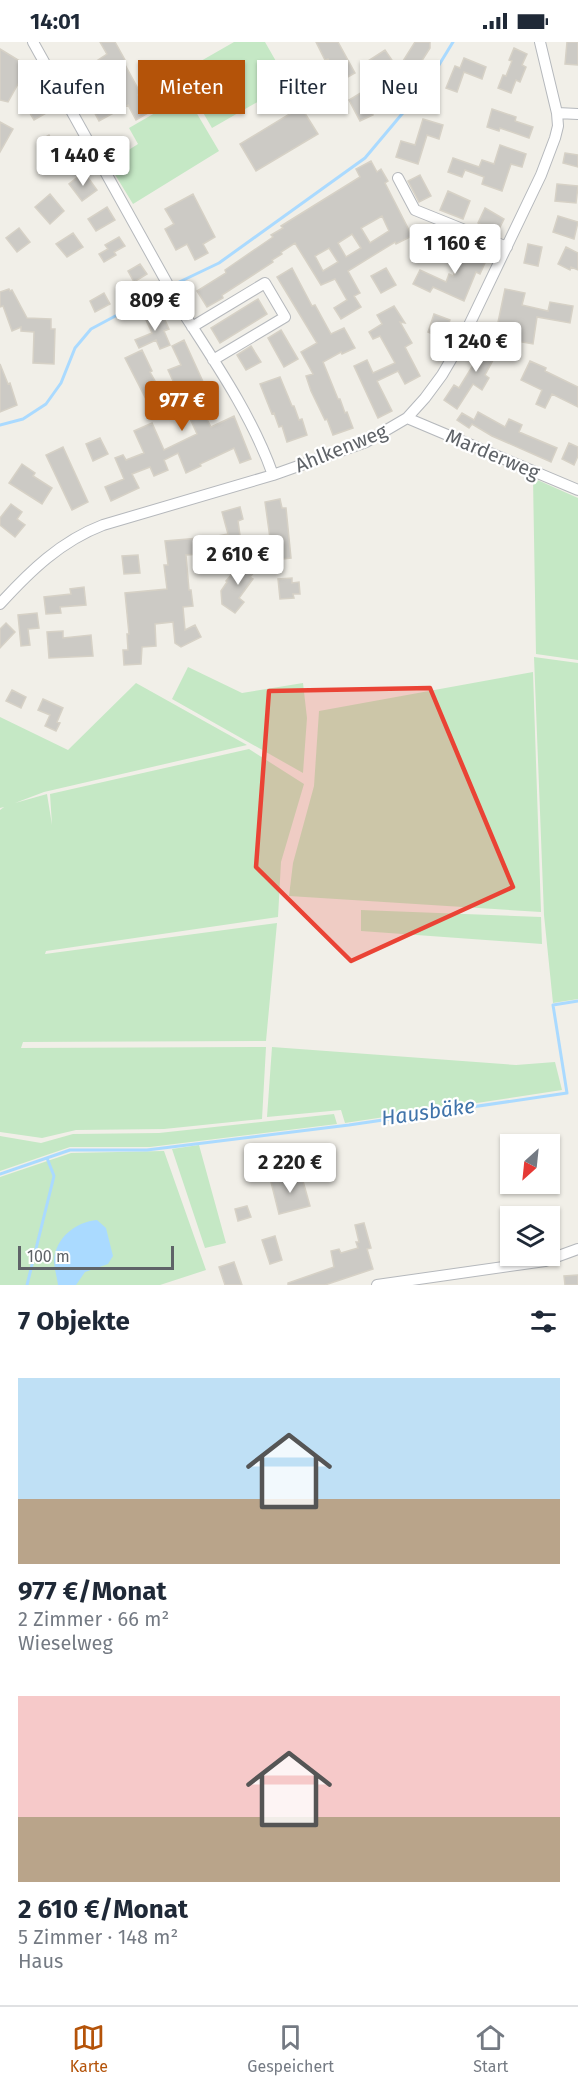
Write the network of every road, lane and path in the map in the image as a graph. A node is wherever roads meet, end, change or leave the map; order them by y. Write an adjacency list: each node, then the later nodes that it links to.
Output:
1 (33, 42): 7 (street)
2 (540, 42): 3 (street, Ahlkenweg)
3 (557, 113): 4 (street); 6 (street, Ahlkenweg)
4 (578, 114)
5 (398, 178): 6 (street)
6 (507, 247): 11 (street, Ahlkenweg)
7 (166, 283)
8 (184, 314): 9 (street)
9 (192, 327): 10 (street); 10 (street)
10 (213, 360): 12 (street)
11 (407, 418): 12 (street, Ahlkenweg); 13 (street, Marderweg)
12 (273, 475): 14 (street, Ahlkenweg)
13 (578, 490)
14 (0, 604)
15 (578, 1249): 16 (street)
16 (377, 1285)

